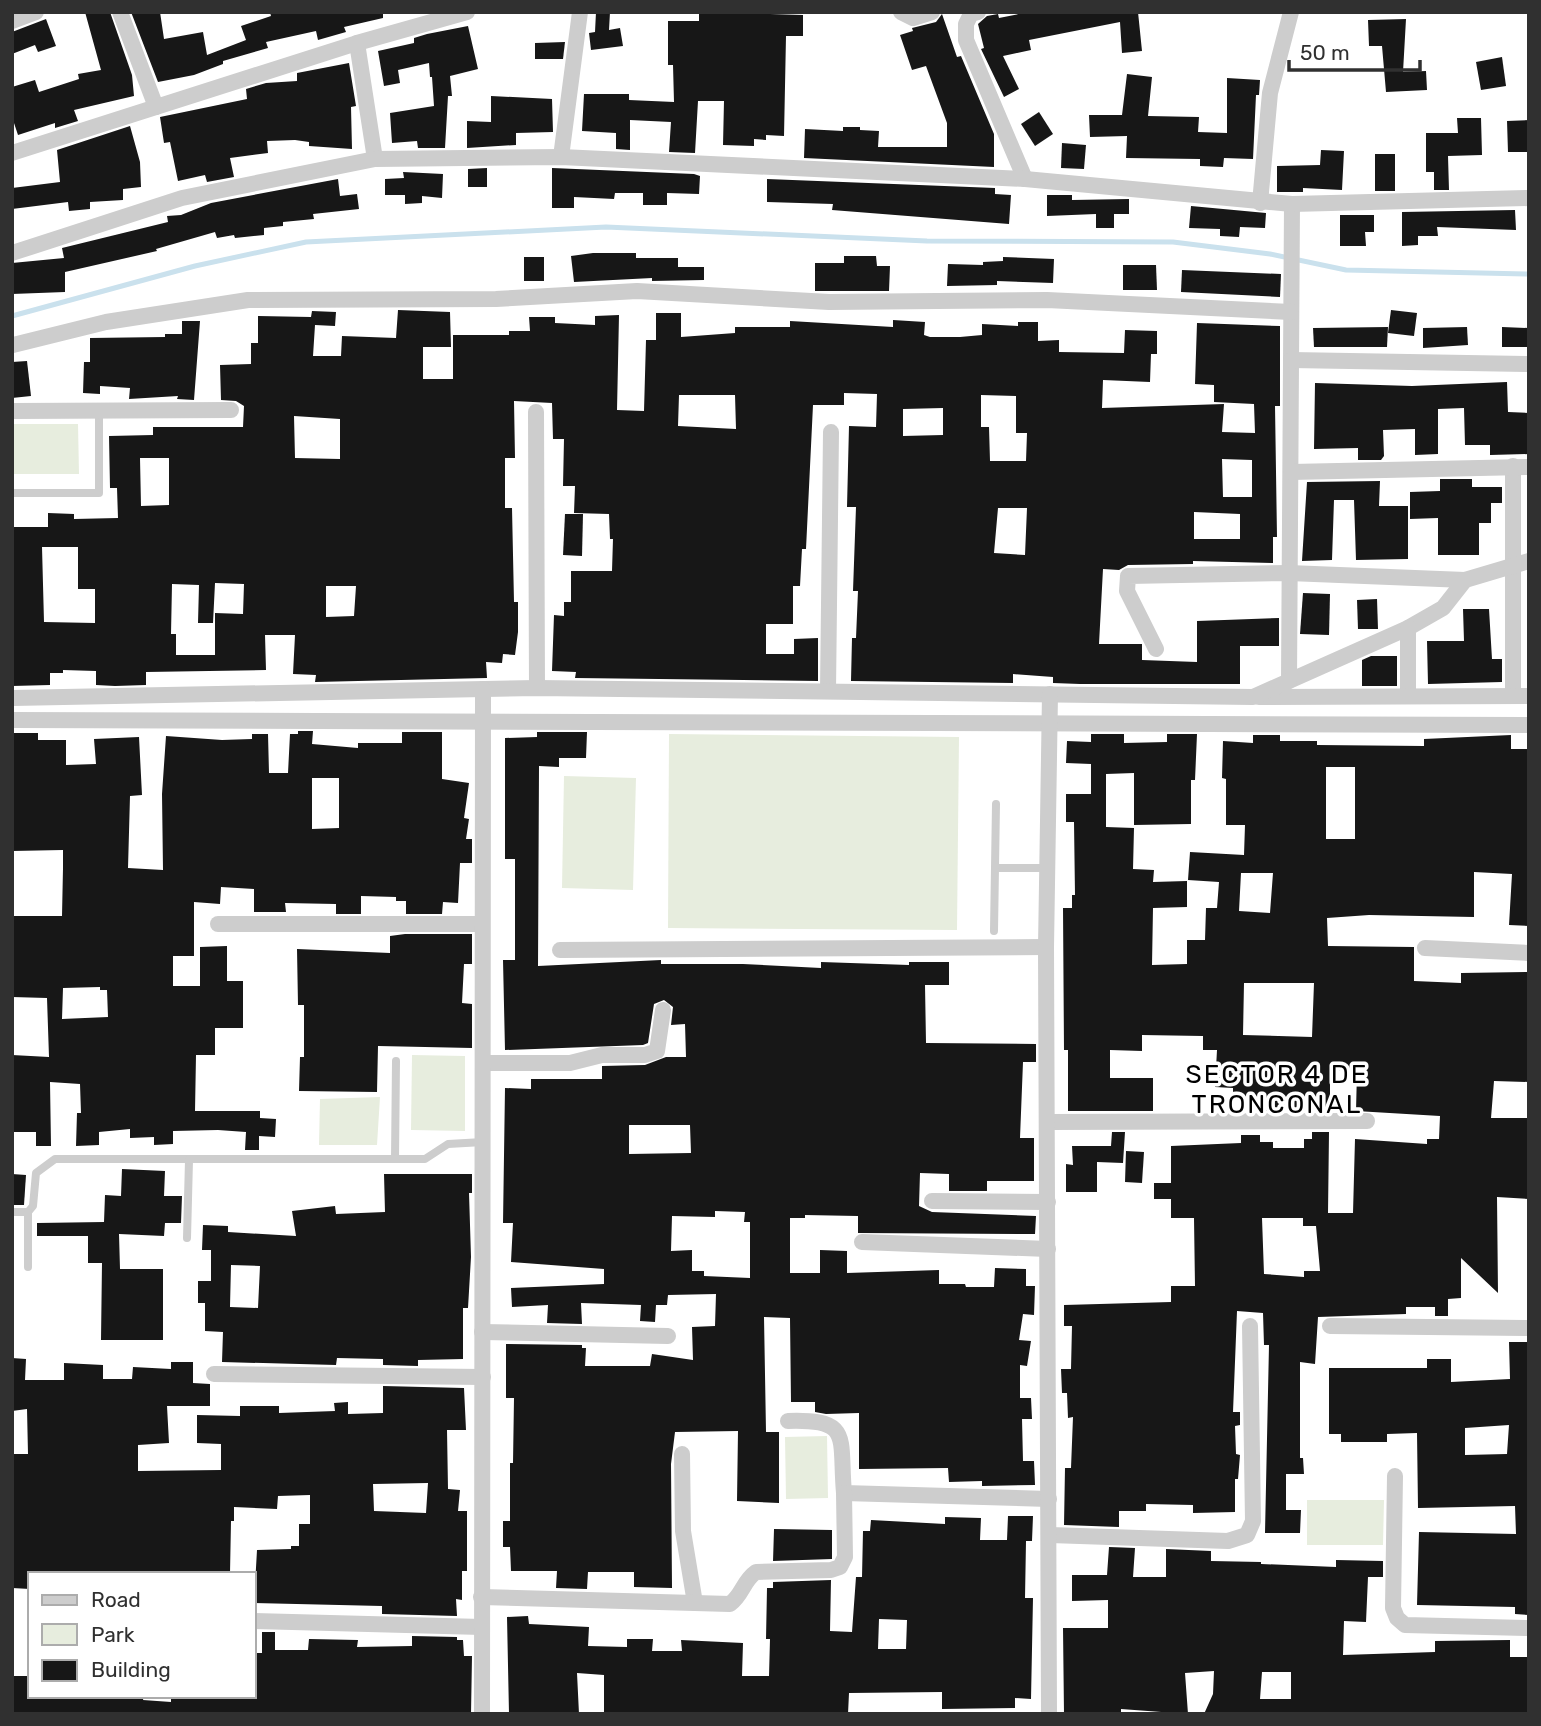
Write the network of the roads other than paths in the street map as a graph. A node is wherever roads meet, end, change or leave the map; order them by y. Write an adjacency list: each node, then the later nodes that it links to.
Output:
1 (36, 12): 9 (street)
2 (120, 12): 11 (street)
3 (467, 12): 10 (street)
4 (580, 12): 13 (street)
5 (901, 12): 6 (street)
6 (932, 12)
7 (1291, 12): 17 (street)
8 (972, 13): 15 (street)
9 (12, 21)
10 (358, 43): 11 (street); 14 (street)
11 (156, 107): 12 (street)
12 (12, 153)
13 (561, 157): 14 (street); 15 (street)
14 (375, 159): 19 (street)
15 (1025, 179): 17 (street)
16 (1529, 198): 18 (street)
17 (1260, 203): 18 (street)
18 (1292, 212): 20 (street)
19 (12, 253)
20 (1291, 304): 21 (street); 22 (street)
21 (12, 344)
22 (1290, 360): 23 (street); 30 (street)
23 (1529, 364)
24 (231, 410): 26 (street)
25 (12, 411): 26 (street)
26 (99, 411): 31 (lane)
27 (536, 412): 39 (street)
28 (831, 432): 41 (street)
29 (1521, 466): 30 (street); 33 (street)
30 (1291, 472): 34 (street)
31 (12, 493)
32 (1529, 561): 33 (street)
33 (1511, 565): 35 (street); 44 (street)
34 (1289, 573): 35 (street); 37 (street); 38 (street)
35 (1465, 580): 36 (street)
36 (1408, 628): 38 (street); 43 (street)
37 (1156, 649)
38 (1289, 681): 45 (street)
39 (537, 688): 40 (street); 41 (street)
40 (483, 689): 46 (street); 47 (street)
41 (828, 691): 42 (street)
42 (1050, 694): 45 (street); 49 (street)
43 (1408, 696): 44 (street); 45 (street)
44 (1521, 696)
45 (1253, 697)
46 (12, 698)
47 (483, 719): 48 (street); 49 (street); 55 (street)
48 (12, 720)
49 (1051, 721): 50 (street); 53 (street)
50 (1529, 725)
51 (996, 804): 52 (lane)
52 (995, 868): 53 (lane); 56 (lane)
53 (1047, 868): 57 (street)
54 (218, 924): 55 (street)
55 (482, 924): 63 (street)
56 (994, 930)
57 (1046, 947): 59 (street); 65 (street)
58 (1425, 948): 60 (street)
59 (560, 950)
60 (1529, 953)
61 (663, 1010): 63 (street)
62 (396, 1061): 67 (lane)
63 (483, 1063): 66 (street)
64 (1367, 1121): 65 (street)
65 (1048, 1122): 70 (street)
66 (483, 1142): 67 (lane); 80 (street)
67 (395, 1159): 68 (lane)
68 (189, 1160): 72 (lane); 73 (lane)
69 (932, 1201): 70 (street)
70 (1048, 1202): 75 (street)
71 (12, 1212): 72 (lane)
72 (28, 1212): 76 (lane)
73 (187, 1238)
74 (862, 1241): 75 (street)
75 (1048, 1249): 88 (street)
76 (28, 1267)
77 (1250, 1326): 89 (street)
78 (1330, 1326): 79 (street)
79 (1529, 1328)
80 (482, 1332): 81 (street); 83 (street)
81 (668, 1336)
82 (214, 1374): 83 (street)
83 (483, 1377): 90 (street)
84 (788, 1421): 87 (street)
85 (682, 1454): 91 (street)
86 (1395, 1476): 94 (street)
87 (844, 1493): 88 (street); 91 (street)
88 (1049, 1499): 89 (street)
89 (1050, 1535): 96 (street)
90 (481, 1597): 91 (street); 93 (street)
91 (695, 1603)
92 (256, 1621): 93 (street)
93 (482, 1628): 95 (street)
94 (1529, 1628)
95 (482, 1714)
96 (1048, 1714)

